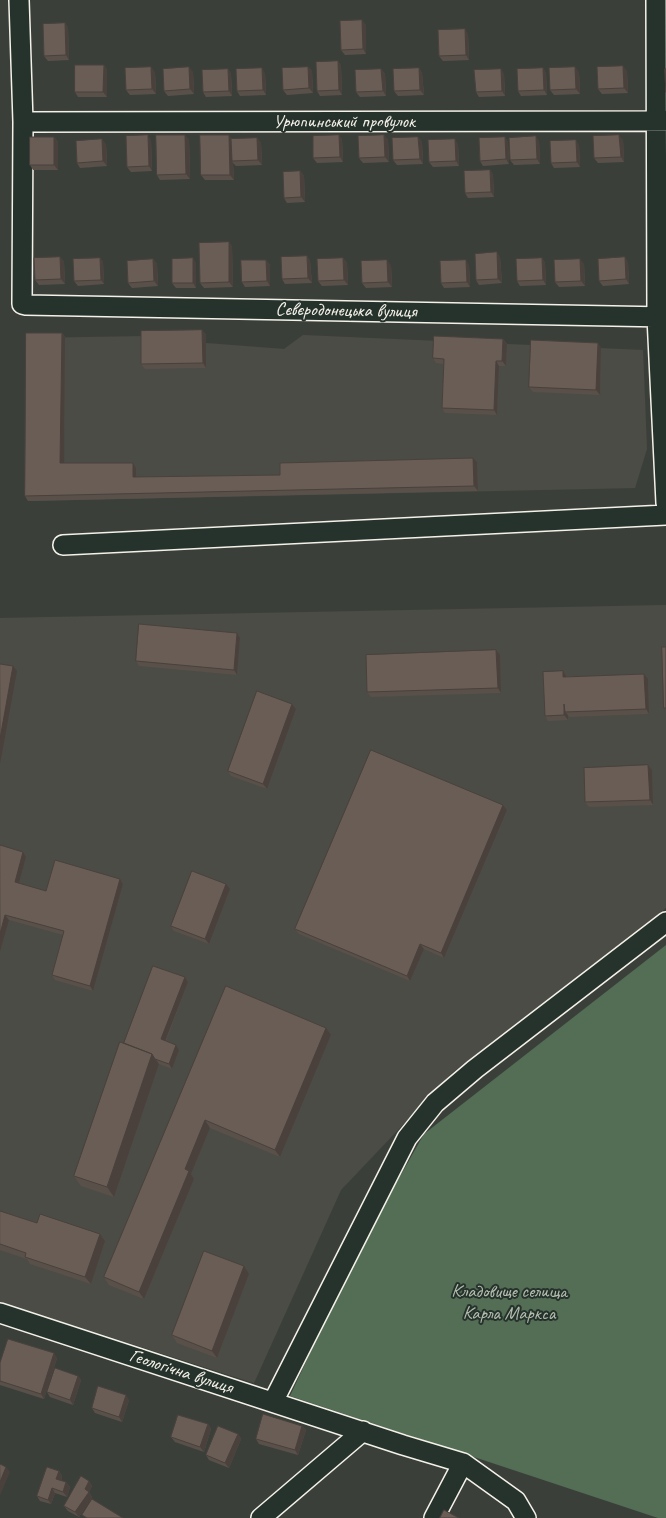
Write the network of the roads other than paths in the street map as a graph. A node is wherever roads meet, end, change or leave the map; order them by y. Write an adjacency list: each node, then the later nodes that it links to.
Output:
1 (19, 0): 4 (street)
2 (656, 0): 3 (street)
3 (661, 121): 4 (street, Урюпинський провулок); 5 (street)
4 (23, 122): 5 (street, Сєвєродонецька вулиця)
5 (661, 317): 6 (street)
6 (666, 503)
7 (666, 516): 8 (street)
8 (63, 545)
9 (666, 922): 11 (street)
10 (0, 1313): 11 (street, Геологічна вулиця)
11 (273, 1402): 12 (street, Геологічна вулиця)
12 (363, 1431): 13 (street, Геологічна вулиця); 14 (street)
13 (463, 1463): 15 (street); 16 (street, Геологічна вулиця)
14 (261, 1518)
15 (434, 1518)
16 (526, 1518)

